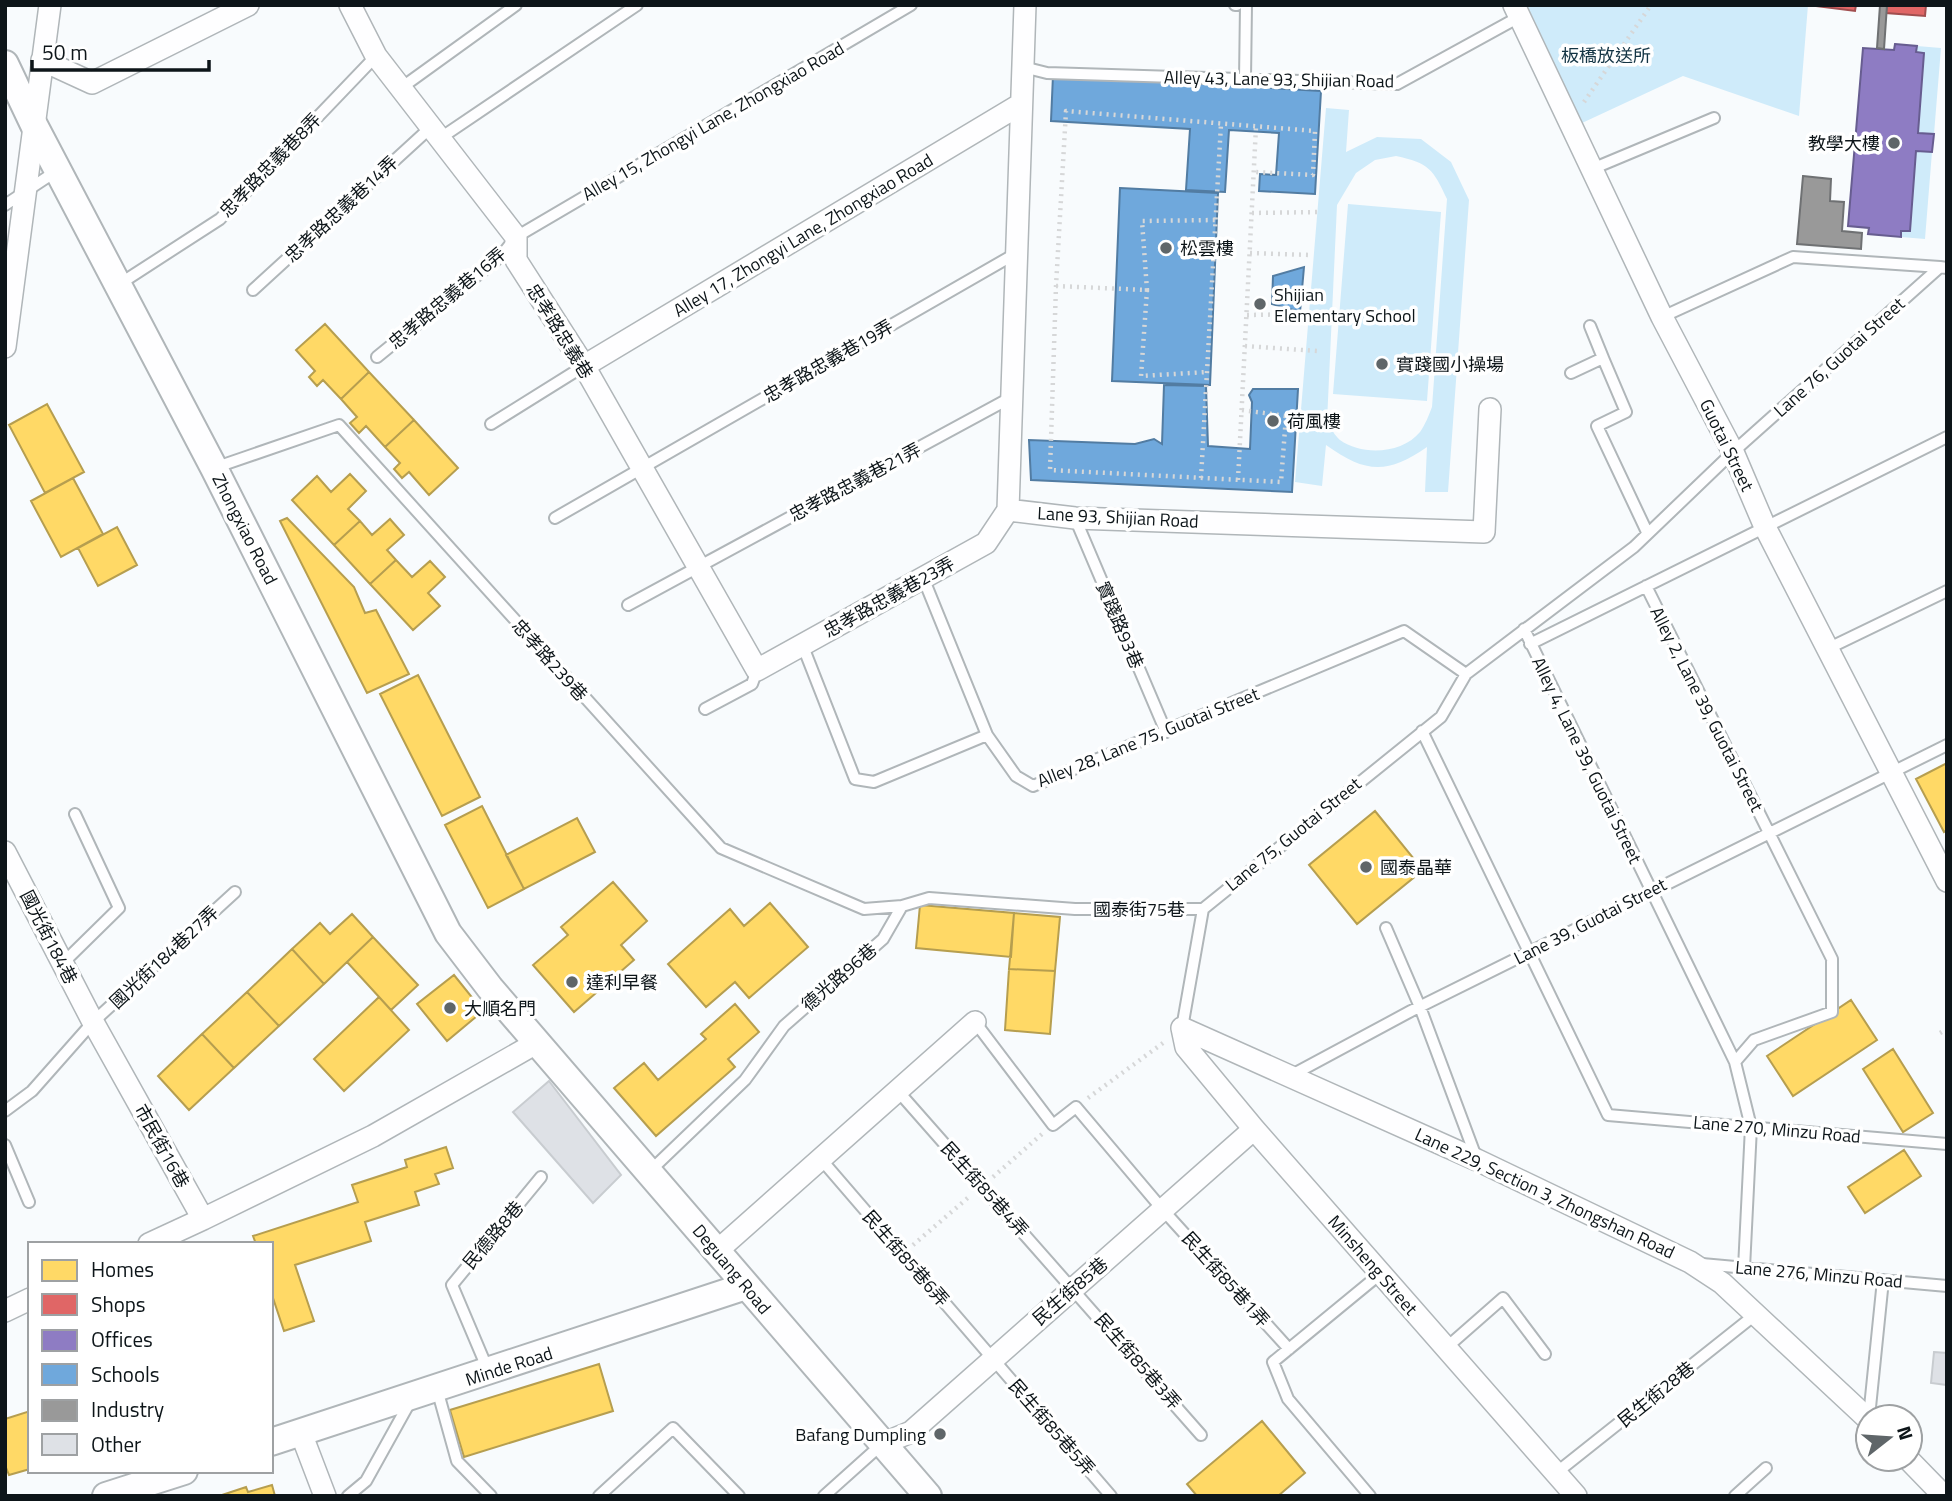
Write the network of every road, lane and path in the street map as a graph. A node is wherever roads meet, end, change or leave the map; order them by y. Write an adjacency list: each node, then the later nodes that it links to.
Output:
1 (50, 5): 12 (street)
2 (248, 5): 12 (street)
3 (350, 5): 11 (street, 忠孝路忠義巷)
4 (516, 5): 16 (lane)
5 (637, 5): 23 (lane, 忠孝路忠義巷14弄)
6 (911, 5): 32 (lane, Alley 15, Zhongyi Lane, Zhongxiao Road)
7 (1026, 5): 14 (street)
8 (1246, 5): 15 (lane)
9 (1651, 5): 18 (path)
10 (1517, 11): 15 (lane, Alley 43, Lane 93, Shijian Road); 24 (street, Guotai Street)
11 (376, 56): 16 (street, 忠孝路忠義巷); 37 (lane, 忠孝路忠義巷8弄)
12 (42, 60): 21 (street)
13 (5, 64): 21 (street, Zhongxiao Road)
14 (1023, 66): 15 (lane, Alley 43, Lane 93, Shijian Road); 17 (street)
15 (1245, 79)
16 (401, 88): 23 (street, 忠孝路忠義巷)
17 (1021, 104): 34 (street); 50 (street, Alley 17, Zhongyi Lane, Zhongxiao Road)
18 (1577, 113)
19 (1714, 118): 24 (lane)
20 (1221, 124): 22 (path); 31 (path); 38 (path)
21 (34, 125): 25 (street, Zhongxiao Road); 27 (street)
22 (1256, 127): 26 (path); 26 (path)
23 (434, 134): 32 (street, 忠孝路忠義巷); 39 (lane, 忠孝路忠義巷14弄)
24 (1592, 169): 43 (street, Guotai Street)
25 (58, 170): 27 (lane); 37 (street, Zhongxiao Road)
26 (1255, 172): 30 (path)
27 (25, 191): 28 (lane); 46 (street)
28 (5, 205)
29 (1321, 212): 30 (path)
30 (1252, 213): 33 (path)
31 (1215, 220): 40 (path); 51 (path)
32 (516, 237): 48 (lane, 忠孝路忠義巷16弄); 50 (street, 忠孝路忠義巷)
33 (1250, 253): 35 (path); 42 (path)
34 (1015, 254): 53 (street); 60 (lane, 忠孝路忠義巷19弄)
35 (1311, 255)
36 (1943, 267): 43 (lane); 58 (lane, Lane 76, Guotai Street)
37 (117, 285): 59 (street, Zhongxiao Road)
38 (1056, 286): 40 (path); 61 (path)
39 (253, 290)
40 (1147, 290): 51 (path)
41 (1307, 314): 42 (path)
42 (1247, 315): 45 (path)
43 (1662, 317): 58 (street, Guotai Street)
44 (1590, 326): 49 (lane)
45 (1245, 346): 47 (path); 55 (path)
46 (5, 347)
47 (1317, 351)
48 (377, 357)
49 (1603, 358): 52 (lane); 67 (lane)
50 (584, 366): 56 (lane); 60 (street, 忠孝路忠義巷)
51 (1207, 372): 61 (path)
52 (1571, 373)
53 (1012, 397): 63 (street); 68 (lane, 忠孝路忠義巷21弄)
54 (1490, 410): 65 (street, Lane 93, Shijian Road)
55 (1242, 411): 62 (path); 62 (path)
56 (491, 424)
57 (1947, 437): 66 (lane)
58 (1733, 452): 66 (street, Guotai Street); 67 (lane, Lane 75, Guotai Street)
59 (214, 468): 92 (lane, 忠孝路239巷); 97 (street, Zhongxiao Road)
60 (641, 468): 64 (lane, 忠孝路忠義巷19弄); 68 (street, 忠孝路忠義巷)
61 (1201, 478): 62 (path)
62 (1238, 480)
63 (1008, 510): 65 (street, Lane 93, Shijian Road); 69 (street, 忠孝路忠義巷23弄)
64 (555, 518)
65 (1075, 518): 81 (lane, 實踐路93巷)
66 (1765, 527): 70 (lane); 76 (street, Guotai Street)
67 (1647, 532): 73 (lane, Lane 75, Guotai Street)
68 (698, 567): 72 (lane, 忠孝路忠義巷21弄); 77 (street, 忠孝路忠義巷)
69 (924, 580): 75 (street, 忠孝路忠義巷23弄); 82 (lane, Alley 28, Lane 75, Guotai Street)
70 (1646, 586): 74 (lane); 86 (lane, Alley 2, Lane 39, Guotai Street)
71 (1947, 591): 76 (lane)
72 (628, 605)
73 (1524, 629): 74 (lane, Alley 4, Lane 39, Guotai Street); 78 (lane, Lane 75, Guotai Street)
74 (1530, 644): 90 (lane, Alley 4, Lane 39, Guotai Street)
75 (802, 645): 77 (street, 忠孝路忠義巷23弄); 82 (lane)
76 (1827, 649): 84 (street, Guotai Street)
77 (757, 670): 79 (lane)
78 (1466, 674): 80 (lane, Lane 75, Guotai Street); 81 (lane, Alley 28, Lane 75, Guotai Street)
79 (705, 709)
80 (1422, 731): 93 (lane, Lane 75, Guotai Street); 95 (lane)
81 (1166, 732): 82 (lane, Alley 28, Lane 75, Guotai Street)
82 (987, 735)
83 (1947, 745): 84 (lane, Lane 39, Guotai Street)
84 (1890, 772): 86 (lane, Lane 39, Guotai Street); 87 (street, Guotai Street)
85 (75, 814): 96 (lane)
86 (1769, 832): 90 (lane, Lane 39, Guotai Street); 105 (lane, Alley 2, Lane 39, Guotai Street)
87 (1938, 840): 89 (street, Guotai Street)
88 (5, 852): 96 (street, 國光街184巷)
89 (1947, 881)
90 (1651, 890): 95 (lane, Lane 39, Guotai Street); 105 (lane, Alley 4, Lane 39, Guotai Street)
91 (235, 892): 100 (lane, 國光街184巷27弄)
92 (902, 906): 93 (lane, 國泰街75巷); 116 (lane, 德光路96巷)
93 (1203, 909): 101 (lane)
94 (1386, 928): 98 (lane)
95 (1530, 951): 98 (lane, Lane 39, Guotai Street); 110 (lane, Lane 270, Minzu Road)
96 (63, 963): 100 (street, 國光街184巷)
97 (490, 988): 104 (street, Deguang Road)
98 (1420, 1007): 106 (lane, Lane 39, Guotai Street); 115 (lane)
99 (975, 1022): 107 (street); 108 (lane)
100 (93, 1023): 109 (lane, 國光街184巷27弄); 120 (street, 市民街16巷)
101 (1182, 1028): 106 (street, Lane 229, Section 3, Zhongshan Road); 108 (path); 111 (street, Minsheng Street)
102 (1947, 1029): 103 (path)
103 (1940, 1033)
104 (538, 1042): 116 (street, Deguang Road); 120 (street)
105 (1735, 1062): 110 (lane, Alley 4, Lane 39, Guotai Street)
106 (1292, 1075): 115 (street, Lane 229, Section 3, Zhongshan Road)
107 (897, 1090): 114 (street); 129 (lane, 民生街85巷4弄)
108 (1076, 1107): 119 (lane, 民生街85巷1弄)
109 (5, 1111)
110 (1751, 1127): 112 (lane, Lane 270, Minzu Road); 124 (lane, Alley 4, Lane 39, Guotai Street)
111 (1254, 1129): 119 (street, 民生街85巷); 125 (street, Minsheng Street)
112 (1947, 1144)
113 (5, 1145): 118 (lane)
114 (820, 1158): 122 (street); 136 (lane, 民生街85巷6弄)
115 (1477, 1160): 123 (street, Lane 229, Section 3, Zhongshan Road)
116 (650, 1171): 122 (street, Deguang Road)
117 (541, 1177): 137 (lane, 民德路8巷)
118 (29, 1202)
119 (1163, 1210): 129 (street, 民生街85巷); 134 (lane, 民生街85巷1弄)
120 (203, 1219): 121 (street)
121 (153, 1242)
122 (717, 1251): 127 (street, Deguang Road)
123 (1690, 1262): 124 (lane, Lane 276, Minzu Road); 132 (street, Lane 229, Section 3, Zhongshan Road)
124 (1744, 1268): 126 (lane, Lane 276, Minzu Road)
125 (1380, 1274): 133 (street, Minsheng Street); 134 (lane)
126 (1883, 1280): 128 (lane, Lane 276, Minzu Road); 139 (lane)
127 (746, 1286): 137 (street, Minde Road); 144 (street, Deguang Road)
128 (1947, 1286)
129 (1074, 1287): 136 (street, 民生街85巷); 142 (lane, 民生街85巷3弄)
130 (28, 1300): 131 (street)
131 (5, 1311)
132 (1756, 1314): 140 (street, Lane 229, Section 3, Zhongshan Road); 147 (lane, 民生街28巷)
133 (1446, 1348): 135 (lane); 147 (street, Minsheng Street)
134 (1289, 1349): 158 (lane)
135 (1545, 1354)
136 (992, 1358): 144 (street, 民生街85巷); 157 (lane, 民生街85巷5弄)
137 (489, 1373): 138 (street, Minde Road)
138 (425, 1393): 141 (street, Minde Road); 151 (lane); 152 (lane)
139 (1870, 1403)
140 (1854, 1405)
141 (301, 1433): 143 (street, Minde Road); 150 (street)
142 (1201, 1435)
143 (273, 1442)
144 (882, 1444): 155 (lane); 156 (street, Deguang Road)
145 (1766, 1468): 160 (lane)
146 (178, 1473): 149 (street)
147 (1556, 1473): 159 (street, Minsheng Street)
148 (1922, 1473): 161 (street)
149 (106, 1496)
150 (325, 1496)
151 (348, 1496)
152 (491, 1496)
153 (599, 1496): 154 (lane)
154 (739, 1496)
155 (824, 1496)
156 (928, 1496)
157 (1111, 1496)
158 (1370, 1496)
159 (1576, 1496)
160 (1735, 1496)
161 (1944, 1496)

